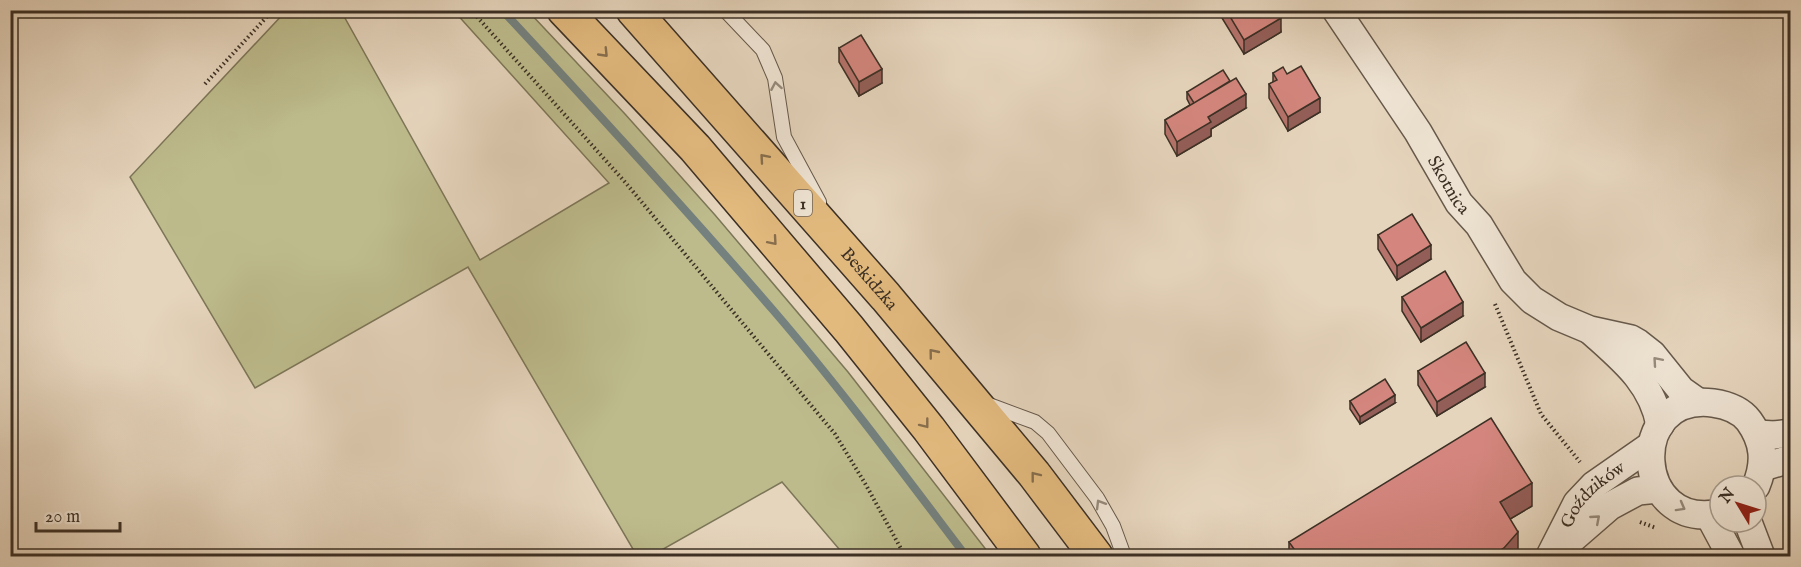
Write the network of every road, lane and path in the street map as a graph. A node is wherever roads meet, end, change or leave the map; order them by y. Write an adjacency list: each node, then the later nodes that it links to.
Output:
1 (273, 10): 7 (path)
2 (471, 10): 24 (path)
3 (564, 10): 25 (highway, one-way to 25)
4 (633, 10): 8 (highway, Beskidzka / 1, one-way to 4)
5 (725, 10): 8 (lane, one-way to 5)
6 (1336, 10): 10 (street, Skotnica)
7 (205, 84)
8 (848, 254): 11 (highway, Beskidzka / 1, one-way to 8)
9 (1492, 297): 17 (path)
10 (1590, 330): 12 (street, Skotnica, one-way to 10); 15 (street, Skotnica)
11 (970, 398): 26 (highway, Beskidzka / 1, one-way to 11); 27 (lane, one-way to 11)
12 (1698, 402): 14 (street); 15 (street, Goździków)
13 (1791, 433): 14 (street)
14 (1758, 434): 18 (street)
15 (1655, 436): 20 (street, Skotnica); 28 (street, Goździków)
16 (1791, 459): 19 (street)
17 (1582, 467)
18 (1759, 474)
19 (1763, 474)
20 (1658, 489): 21 (street, one-way to 21); 28 (street, Goździków, one-way to 20)
21 (1708, 514)
22 (1722, 534): 29 (street)
23 (1753, 534): 30 (street)
24 (906, 556)
25 (1024, 556)
26 (1096, 556)
27 (1124, 556)
28 (1550, 556)
29 (1731, 556)
30 (1761, 556)

